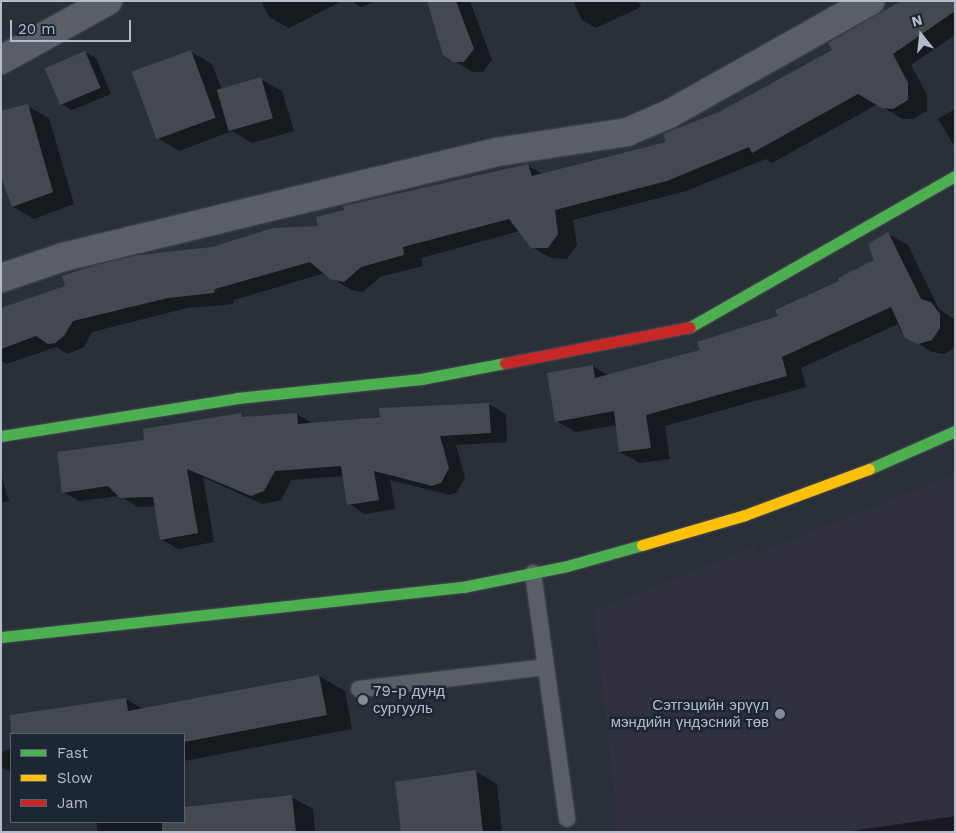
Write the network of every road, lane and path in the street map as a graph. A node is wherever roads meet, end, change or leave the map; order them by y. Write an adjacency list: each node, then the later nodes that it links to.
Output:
1 (108, 1): 3 (street)
2 (870, 1): 5 (street)
3 (1, 60)
4 (955, 176): 7 (street)
5 (1, 278)
6 (955, 431): 8 (street)
7 (1, 436)
8 (532, 573): 9 (street); 10 (lane)
9 (1, 637)
10 (546, 667): 11 (lane); 12 (lane)
11 (359, 689)
12 (567, 819)

